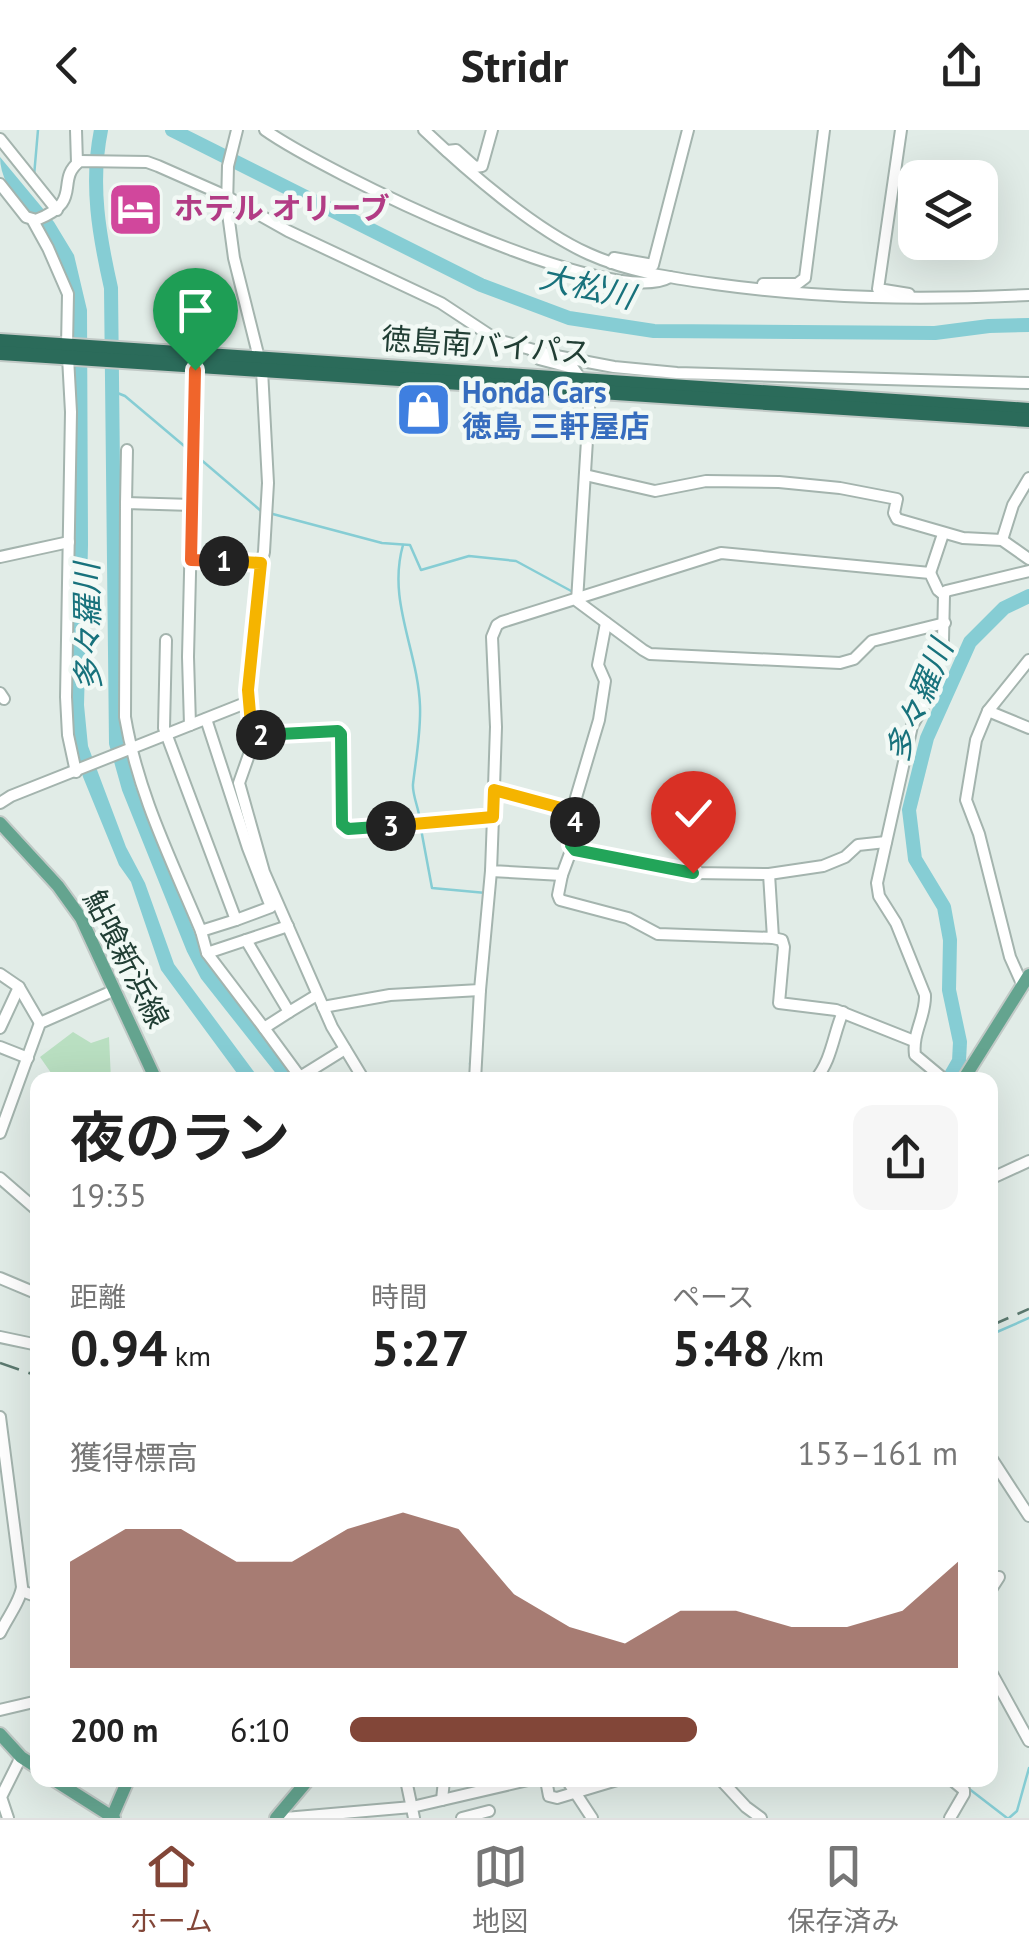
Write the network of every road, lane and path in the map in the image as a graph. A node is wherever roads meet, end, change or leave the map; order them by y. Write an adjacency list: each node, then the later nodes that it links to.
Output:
1 (238, 130): 13 (street)
2 (265, 130): 17 (street)
3 (424, 130): 10 (street)
4 (492, 130): 10 (street)
5 (688, 130): 16 (street)
6 (824, 130): 18 (street)
7 (900, 130): 20 (street)
8 (74, 131): 11 (street)
9 (0, 139): 14 (street)
10 (446, 151): 16 (street)
11 (81, 162): 13 (street); 14 (street)
12 (0, 184): 15 (street)
13 (226, 192): 22 (street); 26 (street)
14 (54, 212): 15 (street)
15 (34, 220): 23 (street)
16 (611, 263): 17 (street)
17 (670, 277): 18 (street)
18 (756, 289): 20 (street)
19 (1029, 295): 20 (street)
20 (921, 300)
21 (0, 341): 23 (highway, 徳島南バイパス)
22 (532, 350): 28 (street); 29 (street)
23 (69, 351): 24 (highway, 徳島南バイパス); 25 (highway, 徳島南バイパス); 39 (street)
24 (0, 353)
25 (128, 355): 26 (highway, 徳島南バイパス); 27 (highway, 徳島南バイパス)
26 (261, 364): 27 (highway, 徳島南バイパス); 29 (highway, 徳島南バイパス); 43 (street)
27 (196, 366): 36 (street)
28 (1029, 383)
29 (586, 386): 30 (highway, 徳島南バイパス); 31 (highway, 徳島南バイパス); 33 (street)
30 (1029, 410)
31 (1029, 420)
32 (127, 450): 35 (street)
33 (584, 475): 37 (street); 47 (street)
34 (1029, 478): 38 (street)
35 (126, 503): 36 (street); 59 (street)
36 (192, 505): 41 (street)
37 (943, 534): 38 (street); 45 (street)
38 (1002, 540): 42 (street)
39 (70, 542): 40 (street); 60 (street)
40 (0, 556)
41 (191, 560): 43 (street); 55 (street)
42 (1029, 560)
43 (261, 563): 52 (street)
44 (1029, 572): 46 (street)
45 (930, 573): 46 (street); 47 (street)
46 (944, 595): 49 (street)
47 (577, 601): 48 (street); 62 (street)
48 (606, 623): 49 (street); 64 (street)
49 (945, 623): 67 (street)
50 (166, 640): 57 (street)
51 (1029, 660): 53 (street)
52 (246, 703): 54 (street); 58 (street); 61 (street)
53 (988, 711): 56 (street); 79 (street)
54 (206, 719): 55 (street); 61 (street)
55 (190, 725): 57 (street)
56 (1029, 728)
57 (167, 736): 59 (street); 72 (street)
58 (252, 736): 65 (street); 73 (street)
59 (129, 750): 60 (street); 74 (street)
60 (78, 772): 63 (street)
61 (227, 776): 72 (street)
62 (494, 790): 64 (street); 65 (street)
63 (0, 803)
64 (572, 811): 68 (street)
65 (493, 817): 69 (street)
66 (0, 824): 81 (main road, 鮎喰新浜線)
67 (886, 842): 70 (street); 90 (street)
68 (572, 848): 70 (street); 71 (street)
69 (491, 871): 71 (street); 82 (street)
70 (770, 874): 75 (street)
71 (562, 875): 75 (street)
72 (236, 920): 74 (street)
73 (288, 926): 76 (street); 83 (street)
74 (201, 932): 77 (street)
75 (774, 938): 86 (street)
76 (246, 940): 77 (street); 85 (street)
77 (207, 953): 89 (street)
78 (0, 974): 80 (street)
79 (1026, 981): 101 (main road)
80 (18, 987): 87 (street); 88 (street)
81 (115, 990): 87 (street); 94 (main road, 鮎喰新浜線)
82 (480, 990): 84 (street); 98 (street)
83 (318, 994): 84 (street); 85 (street)
84 (323, 1007): 92 (street)
85 (289, 1012): 89 (street)
86 (843, 1012): 90 (street); 99 (street)
87 (40, 1024): 93 (street)
88 (0, 1028)
89 (264, 1028): 95 (street)
90 (914, 1041): 100 (street)
91 (0, 1047): 93 (street)
92 (345, 1049): 96 (street); 97 (street)
93 (28, 1058): 102 (street)
94 (152, 1072)
95 (297, 1072)
96 (310, 1072)
97 (359, 1072)
98 (475, 1072)
99 (821, 1072)
100 (936, 1072)
101 (970, 1072)
102 (0, 1134)
103 (1029, 1161): 104 (street)
104 (998, 1175)
105 (0, 1178): 106 (street)
106 (30, 1204)
107 (0, 1278): 108 (street)
108 (30, 1291)
109 (0, 1337): 110 (street)
110 (30, 1344)
111 (0, 1417): 114 (street)
112 (998, 1468): 113 (street)
113 (1029, 1516)
114 (22, 1591): 115 (street); 116 (street)
115 (30, 1594)
116 (0, 1633)
117 (998, 1685): 121 (street)
118 (30, 1703): 119 (street)
119 (0, 1710)
120 (0, 1734): 122 (main road)
121 (1029, 1741)
122 (22, 1757): 123 (main road); 142 (street)
123 (30, 1762)
124 (64, 1787): 140 (main road)
125 (124, 1787): 140 (main road)
126 (302, 1787): 141 (main road)
127 (408, 1787): 139 (street)
128 (443, 1787): 136 (street)
129 (498, 1787): 136 (street)
130 (548, 1787): 135 (street)
131 (572, 1787): 135 (street)
132 (596, 1787): 135 (street)
133 (727, 1787): 137 (street)
134 (960, 1787): 147 (street)
135 (576, 1794): 144 (street)
136 (442, 1800): 139 (street)
137 (746, 1807): 145 (street); 146 (street)
138 (489, 1811): 143 (street)
139 (413, 1812): 141 (street)
140 (108, 1816)
141 (277, 1816)
142 (8, 1818)
143 (462, 1818)
144 (592, 1818)
145 (738, 1818)
146 (761, 1818)
147 (950, 1818)

